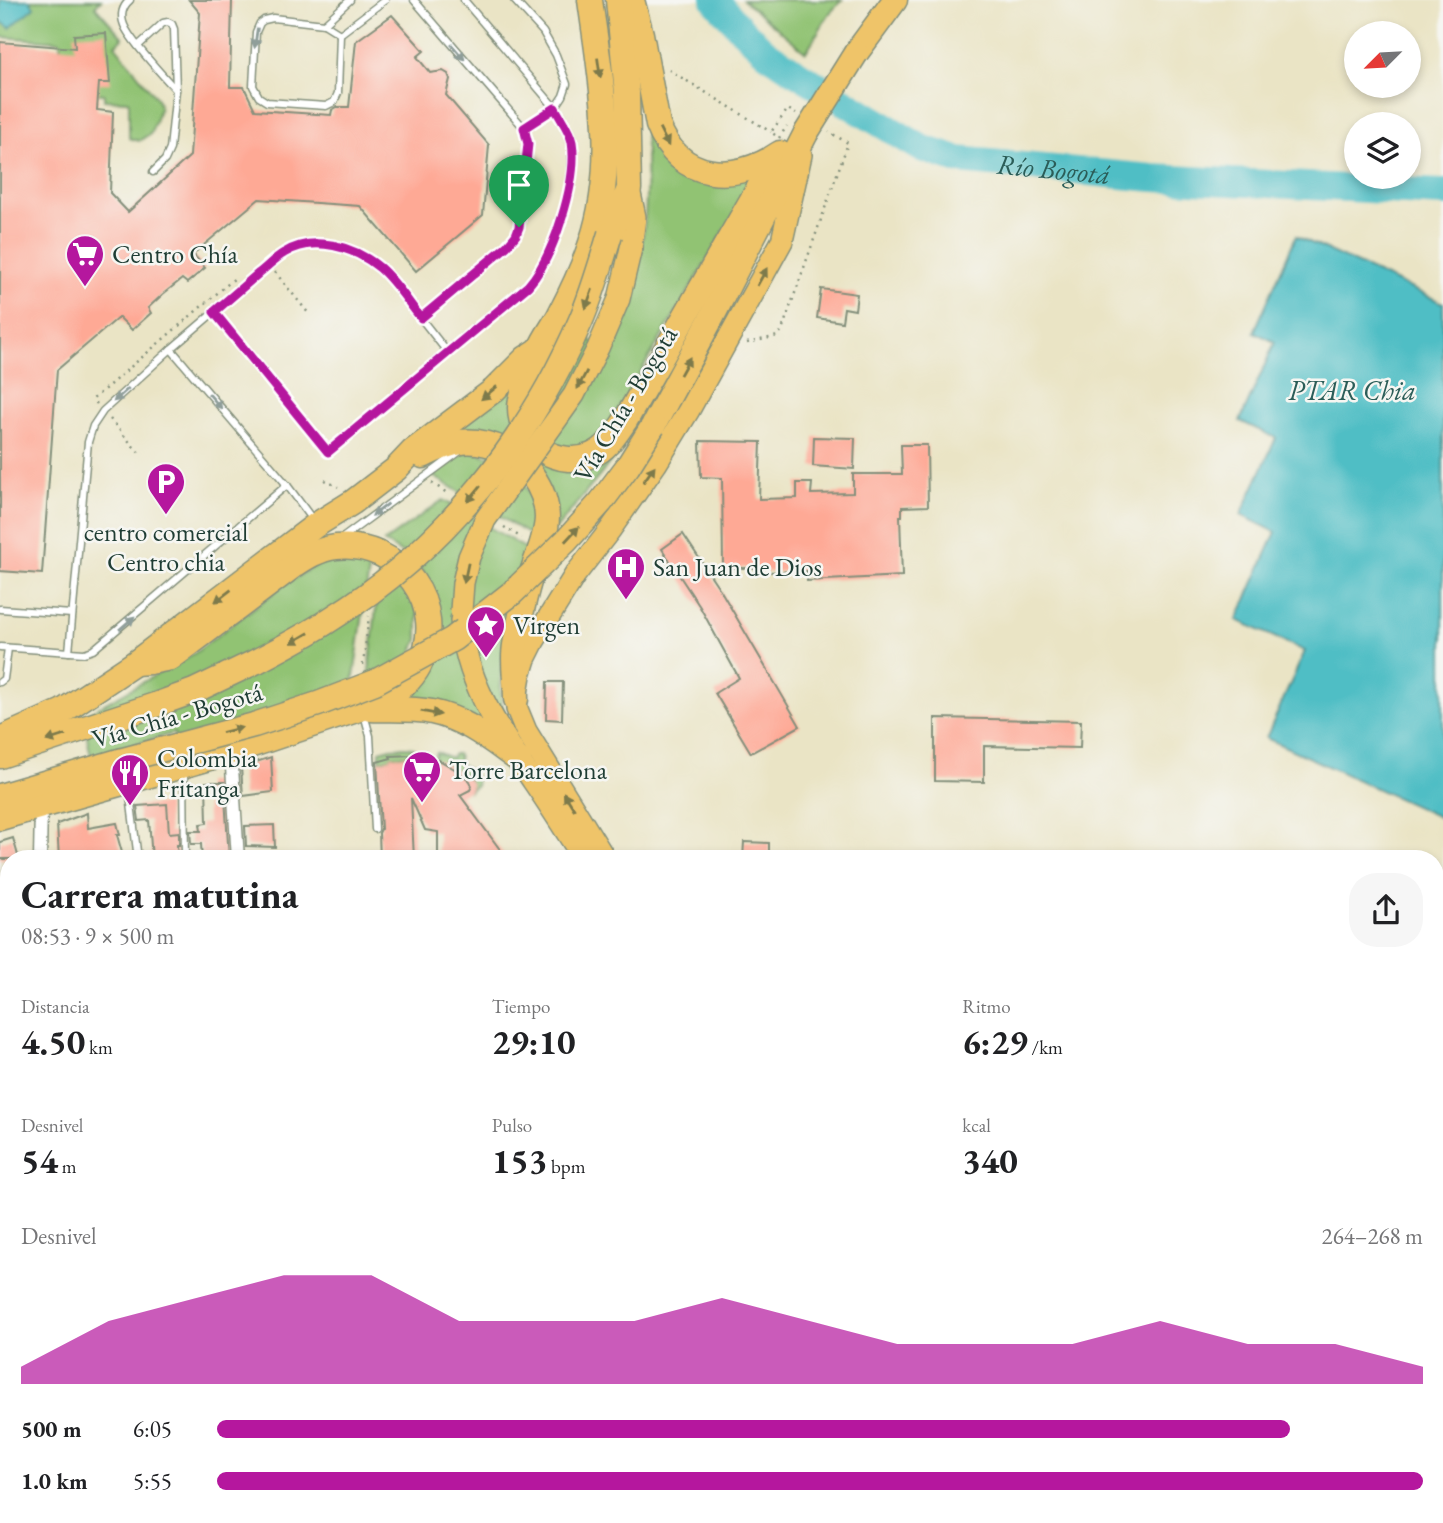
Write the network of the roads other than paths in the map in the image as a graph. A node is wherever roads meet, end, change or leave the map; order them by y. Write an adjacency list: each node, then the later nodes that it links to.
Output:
1 (130, 0): 13 (lane)
2 (350, 0): 11 (lane)
3 (385, 0): 12 (lane)
4 (414, 0): 16 (lane, one-way to 16)
5 (464, 0): 15 (lane)
6 (514, 0): 15 (lane)
7 (590, 0): 23 (highway, one-way to 23)
8 (618, 0): 20 (highway)
9 (632, 0): 18 (highway, one-way to 18)
10 (895, 0): 17 (highway, Vía Chía - Bogotá, bridge)
11 (324, 24): 12 (lane); 12 (lane, one-way to 12)
12 (341, 34)
13 (138, 46): 14 (lane); 14 (lane)
14 (176, 90): 19 (lane)
15 (555, 108): 16 (lane); 25 (lane)
16 (524, 128): 22 (lane)
17 (806, 133): 18 (highway); 37 (main road, one-way to 17); 44 (highway, Vía Chía - Bogotá, one-way to 17, bridge)
18 (775, 142): 23 (highway)
19 (153, 172)
20 (629, 189): 41 (highway, one-way to 41, bridge); 42 (main road, one-way to 42, bridge)
21 (214, 312): 22 (lane); 24 (lane); 25 (lane)
22 (421, 318): 25 (lane)
23 (540, 348): 27 (highway, one-way to 27)
24 (171, 349): 28 (lane, one-way to 28); 32 (lane, one-way to 32)
25 (448, 352)
26 (475, 441): 27 (highway); 30 (lane, one-way to 30); 37 (highway)
27 (396, 469): 29 (highway)
28 (287, 485): 29 (lane); 34 (lane, one-way to 28)
29 (316, 525): 35 (highway, one-way to 35)
30 (312, 554): 35 (highway); 38 (highway)
31 (0, 609): 32 (lane)
32 (72, 614): 34 (lane)
33 (4, 648): 34 (lane); 36 (lane)
34 (69, 652)
35 (135, 663): 39 (highway)
36 (0, 682)
37 (516, 699): 54 (main road, one-way to 37)
38 (363, 708): 40 (highway); 42 (highway, one-way to 42); 48 (lane)
39 (0, 739)
40 (231, 752): 43 (highway); 52 (street)
41 (0, 756)
42 (519, 760): 53 (main road)
43 (184, 765): 44 (highway); 51 (lane)
44 (123, 771): 45 (highway, Vía Chía - Bogotá); 46 (highway); 50 (lane)
45 (0, 796)
46 (41, 806): 47 (highway); 49 (street)
47 (0, 818)
48 (375, 829)
49 (40, 850)
50 (136, 850)
51 (185, 850)
52 (237, 850)
53 (578, 850)
54 (599, 850)

